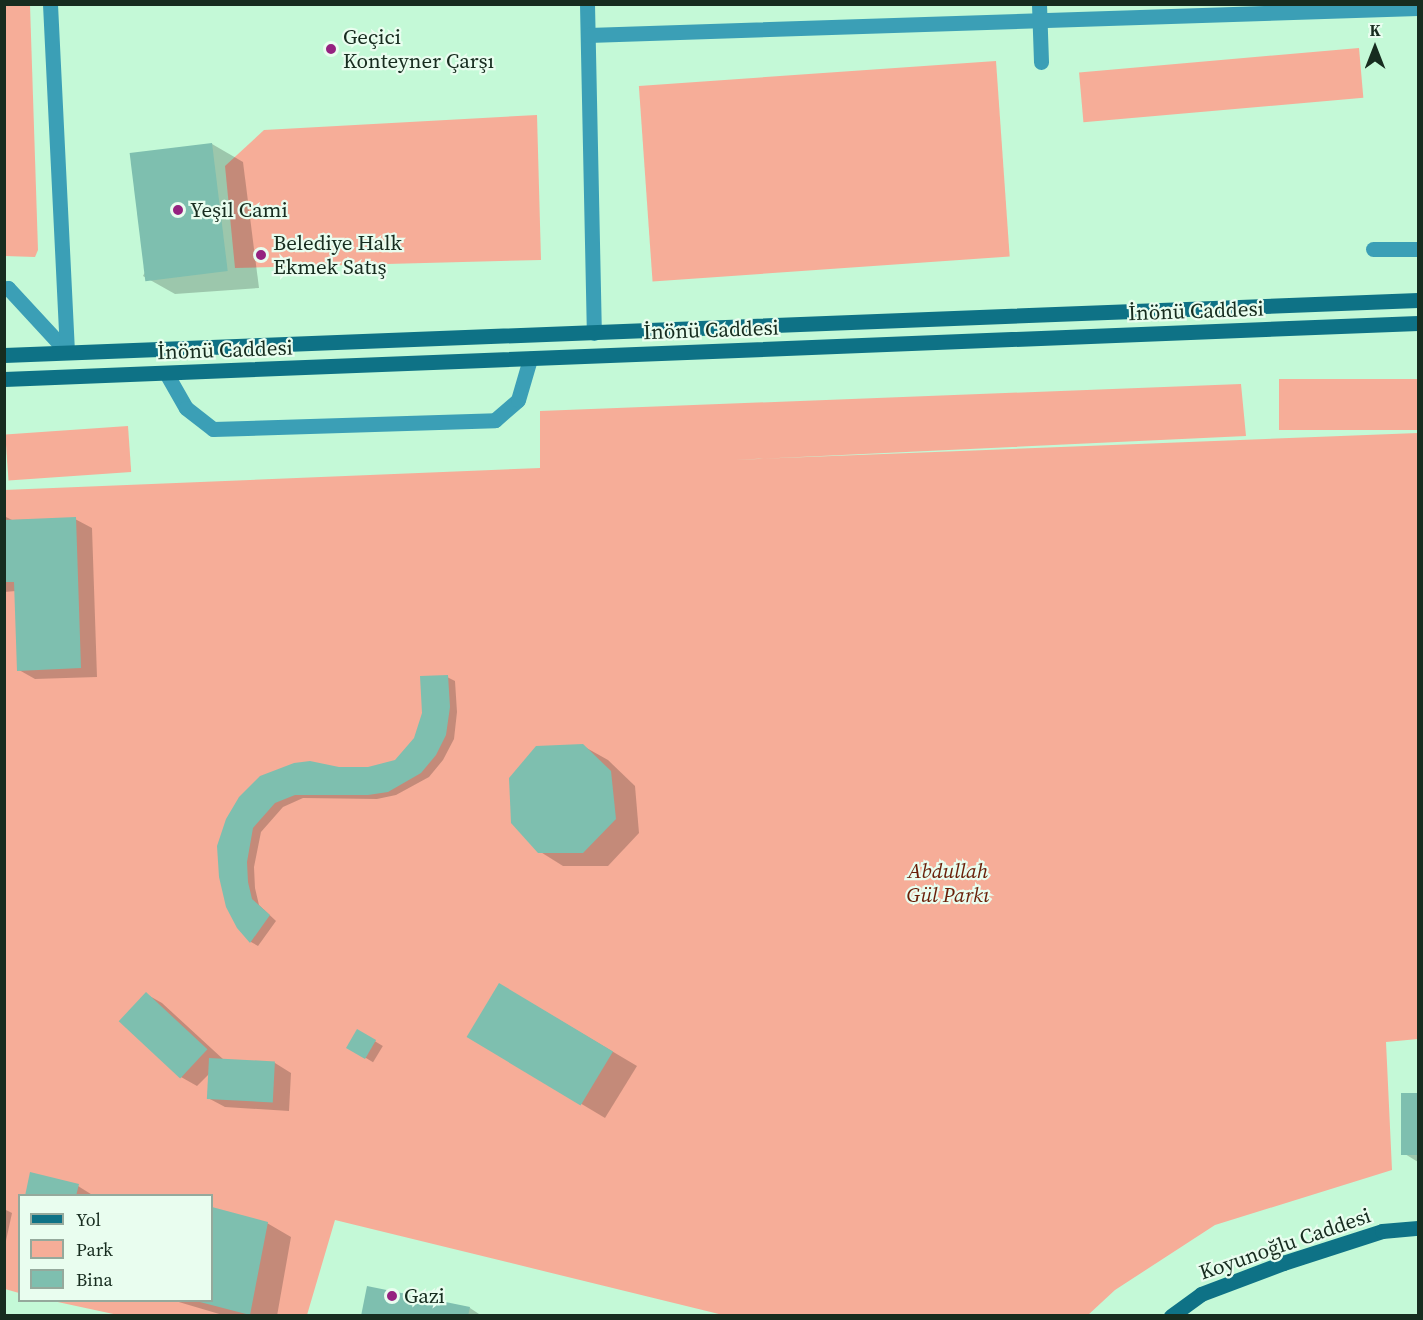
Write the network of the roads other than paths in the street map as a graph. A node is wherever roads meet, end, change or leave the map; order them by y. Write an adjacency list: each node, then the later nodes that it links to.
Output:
1 (50, 4): 14 (street)
2 (587, 4): 6 (street)
3 (1040, 4): 5 (street)
4 (1419, 8): 5 (street)
5 (1040, 20): 6 (street); 7 (street)
6 (588, 35): 13 (street)
7 (1041, 62)
8 (1373, 249): 9 (street)
9 (1419, 249)
10 (4, 289): 14 (street)
11 (1419, 300): 13 (main road, İnönü Caddesi)
12 (1419, 323): 16 (main road, İnönü Caddesi)
13 (594, 333): 14 (main road, İnönü Caddesi)
14 (67, 352): 15 (main road, İnönü Caddesi)
15 (4, 355)
16 (530, 359): 17 (main road, İnönü Caddesi); 17 (street)
17 (166, 373): 18 (main road, İnönü Caddesi)
18 (4, 379)
19 (1419, 1228): 20 (main road, Koyunoğlu Caddesi)
20 (1171, 1316)

